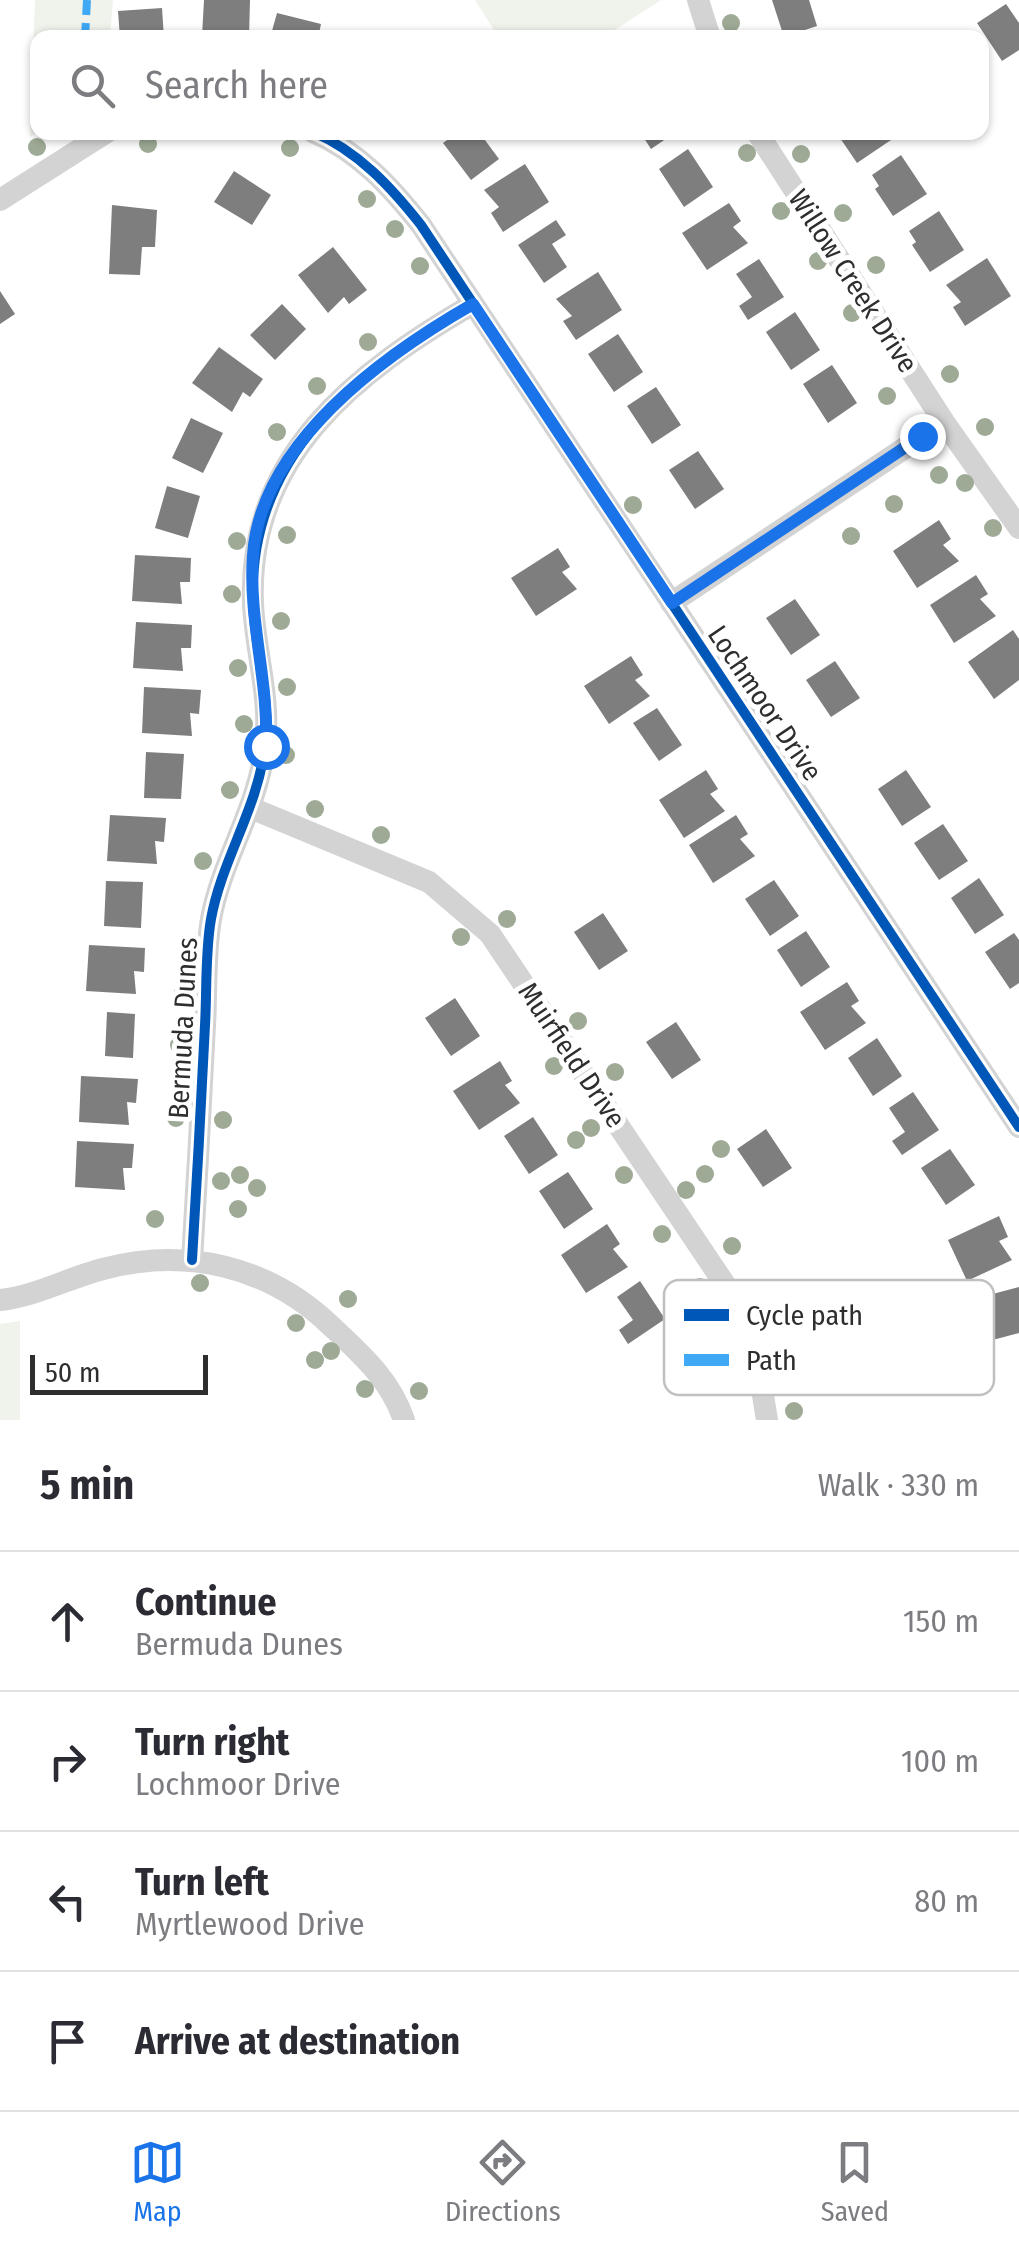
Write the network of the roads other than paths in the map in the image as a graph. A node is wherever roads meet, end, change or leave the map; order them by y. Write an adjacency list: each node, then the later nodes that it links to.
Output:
1 (698, 0): 2 (street)
2 (707, 30)
3 (94, 140): 6 (street)
4 (332, 140): 7 (street, Lochmoor Drive)
5 (763, 140): 8 (street, Willow Creek Drive)
6 (0, 200)
7 (473, 304): 10 (street, Lochmoor Drive); 11 (street, Bermuda Dunes)
8 (944, 422): 9 (street, Willow Creek Drive); 10 (street)
9 (1019, 528)
10 (672, 603): 12 (street, Lochmoor Drive)
11 (252, 808): 13 (street, Bermuda Dunes); 14 (street, Muirfield Drive)
12 (1019, 1127)
13 (192, 1260): 15 (street); 17 (street)
14 (722, 1280)
15 (0, 1300)
16 (764, 1395): 18 (street, Muirfield Drive)
17 (404, 1420)
18 (768, 1420)

